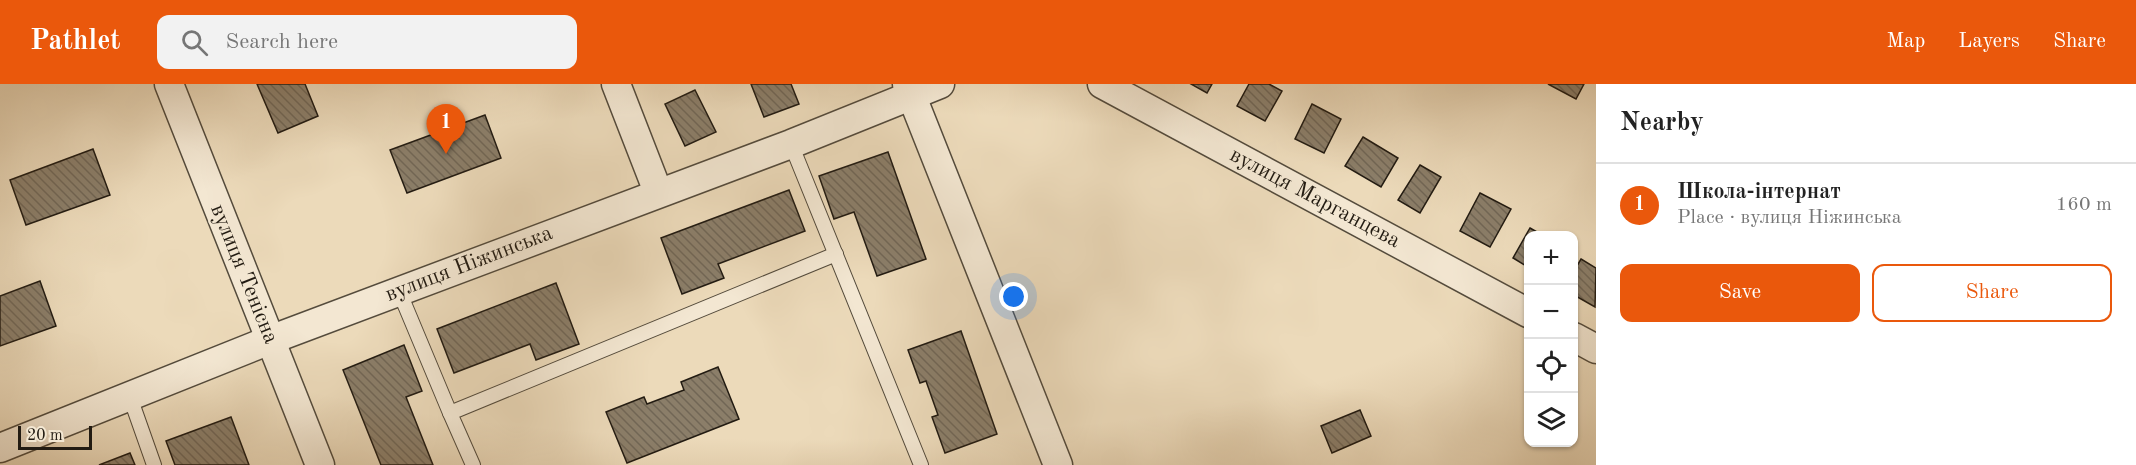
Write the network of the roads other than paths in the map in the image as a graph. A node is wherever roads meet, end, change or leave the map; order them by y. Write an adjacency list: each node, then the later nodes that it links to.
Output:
1 (169, 84): 12 (street, вулиця Тенісна)
2 (616, 84): 7 (street)
3 (940, 84): 5 (street, вулиця Ніжинська)
4 (1102, 84): 10 (street, вулиця Марганцева)
5 (909, 89): 6 (street, вулиця Ніжинська); 21 (street)
6 (791, 144): 7 (street, вулиця Ніжинська); 8 (lane)
7 (658, 192): 9 (street, вулиця Ніжинська)
8 (836, 254): 15 (lane); 20 (lane)
9 (399, 291): 12 (street, вулиця Ніжинська); 15 (lane)
10 (1524, 311)
11 (1578, 339): 13 (street)
12 (270, 340): 14 (street, вулиця Ніжинська); 18 (street, вулиця Тенісна)
13 (1596, 349)
14 (130, 397): 16 (street, вулиця Ніжинська); 17 (lane)
15 (450, 412): 19 (lane)
16 (0, 448)
17 (154, 465)
18 (320, 465)
19 (473, 465)
20 (921, 465)
21 (1058, 465)

